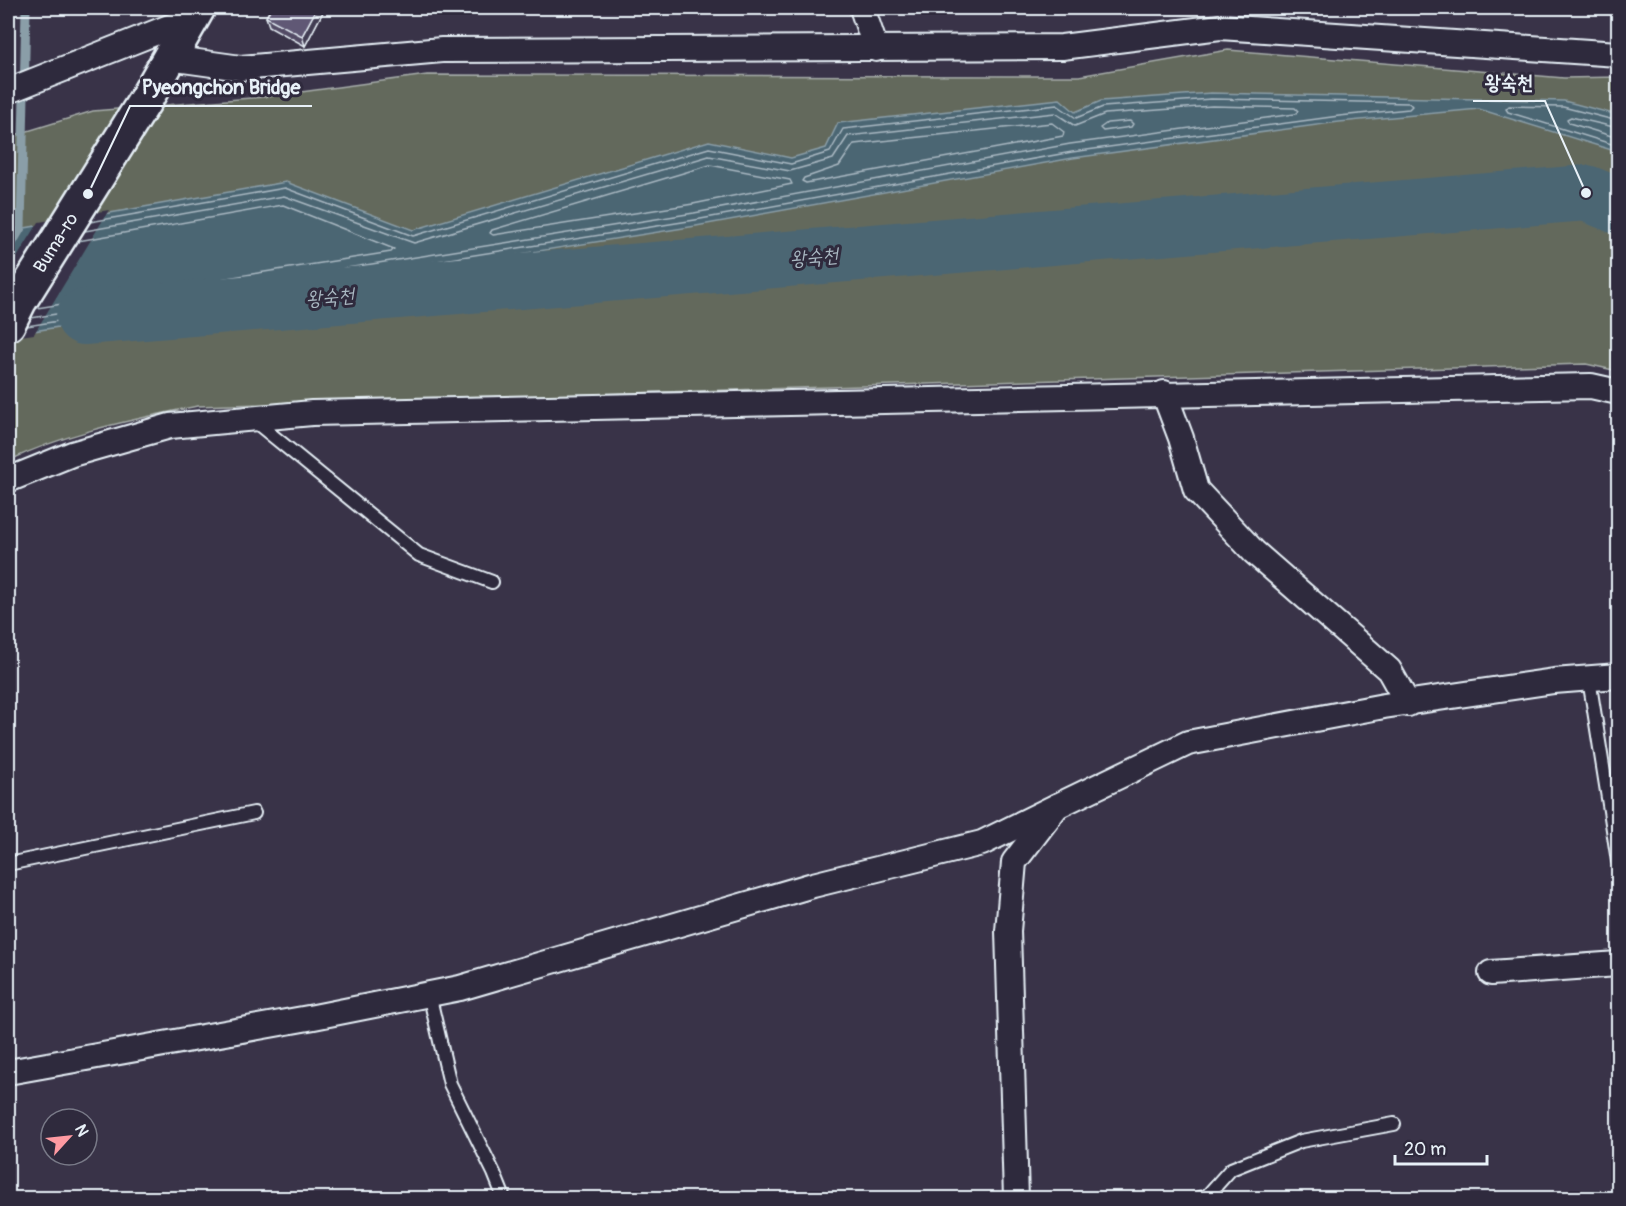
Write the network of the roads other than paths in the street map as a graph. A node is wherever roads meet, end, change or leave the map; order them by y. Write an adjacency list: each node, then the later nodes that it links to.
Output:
1 (862, 8): 3 (street)
2 (195, 13): 5 (street, Buma-ro); 6 (street)
3 (876, 49): 4 (street); 5 (street)
4 (1618, 54)
5 (168, 58): 7 (street, Buma-ro)
6 (9, 91)
7 (8, 324)
8 (1618, 392): 9 (street)
9 (1164, 393): 10 (street); 15 (street)
10 (251, 418): 11 (street); 12 (lane)
11 (8, 480)
12 (492, 582)
13 (1618, 676): 14 (street)
14 (1589, 679): 15 (street); 18 (lane)
15 (1408, 704): 16 (street)
16 (1057, 806): 22 (street); 26 (street)
17 (254, 813): 19 (lane)
18 (1618, 861)
19 (8, 864)
20 (1618, 964): 21 (street)
21 (1491, 973)
22 (429, 994): 23 (street); 25 (lane)
23 (8, 1072)
24 (1394, 1124): 27 (lane)
25 (504, 1198)
26 (1016, 1198)
27 (1199, 1198)

